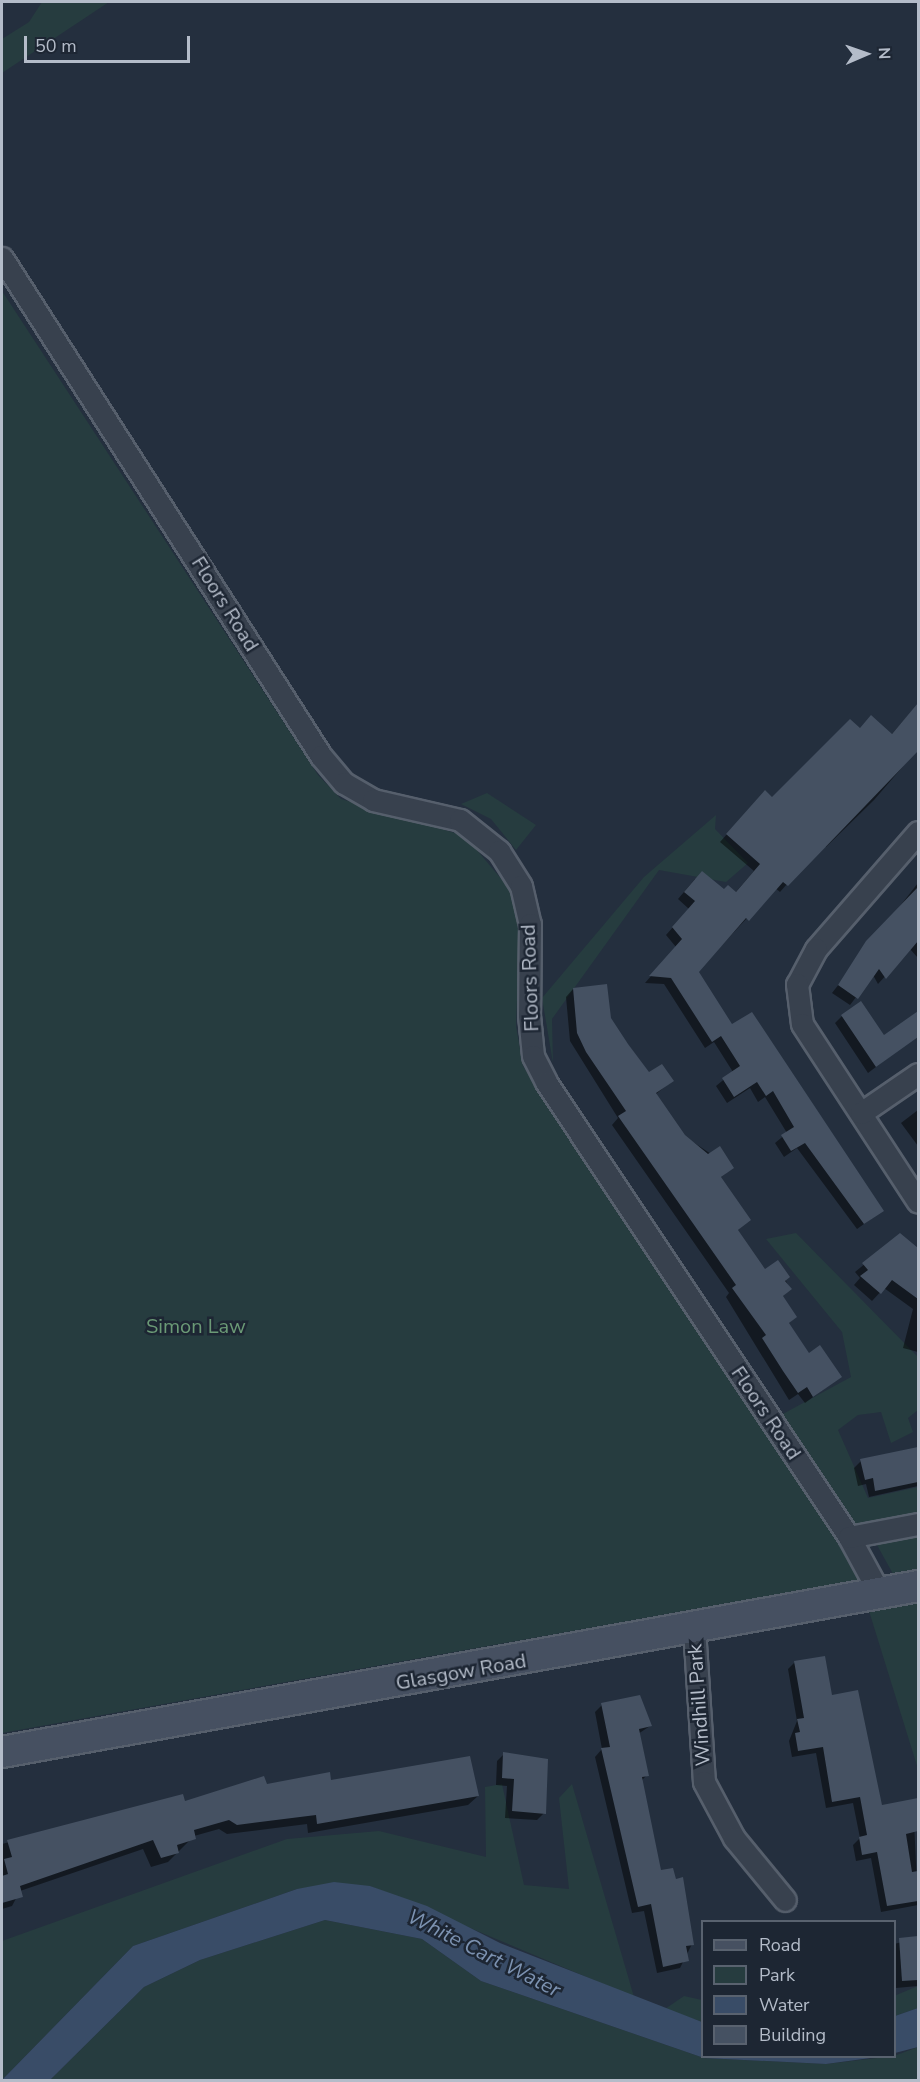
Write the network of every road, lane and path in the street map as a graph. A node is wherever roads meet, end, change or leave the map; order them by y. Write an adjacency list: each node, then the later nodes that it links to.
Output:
1 (2, 258): 7 (street, Floors Road)
2 (918, 832): 4 (street)
3 (918, 1074): 4 (street)
4 (861, 1113): 5 (street)
5 (918, 1202)
6 (918, 1524): 7 (street)
7 (849, 1537): 9 (street, Floors Road)
8 (918, 1586): 9 (main road, Glasgow Road)
9 (880, 1594): 10 (main road, Glasgow Road)
10 (694, 1628): 11 (main road, Glasgow Road); 12 (street, Windhill Park)
11 (2, 1752)
12 (785, 1900)

